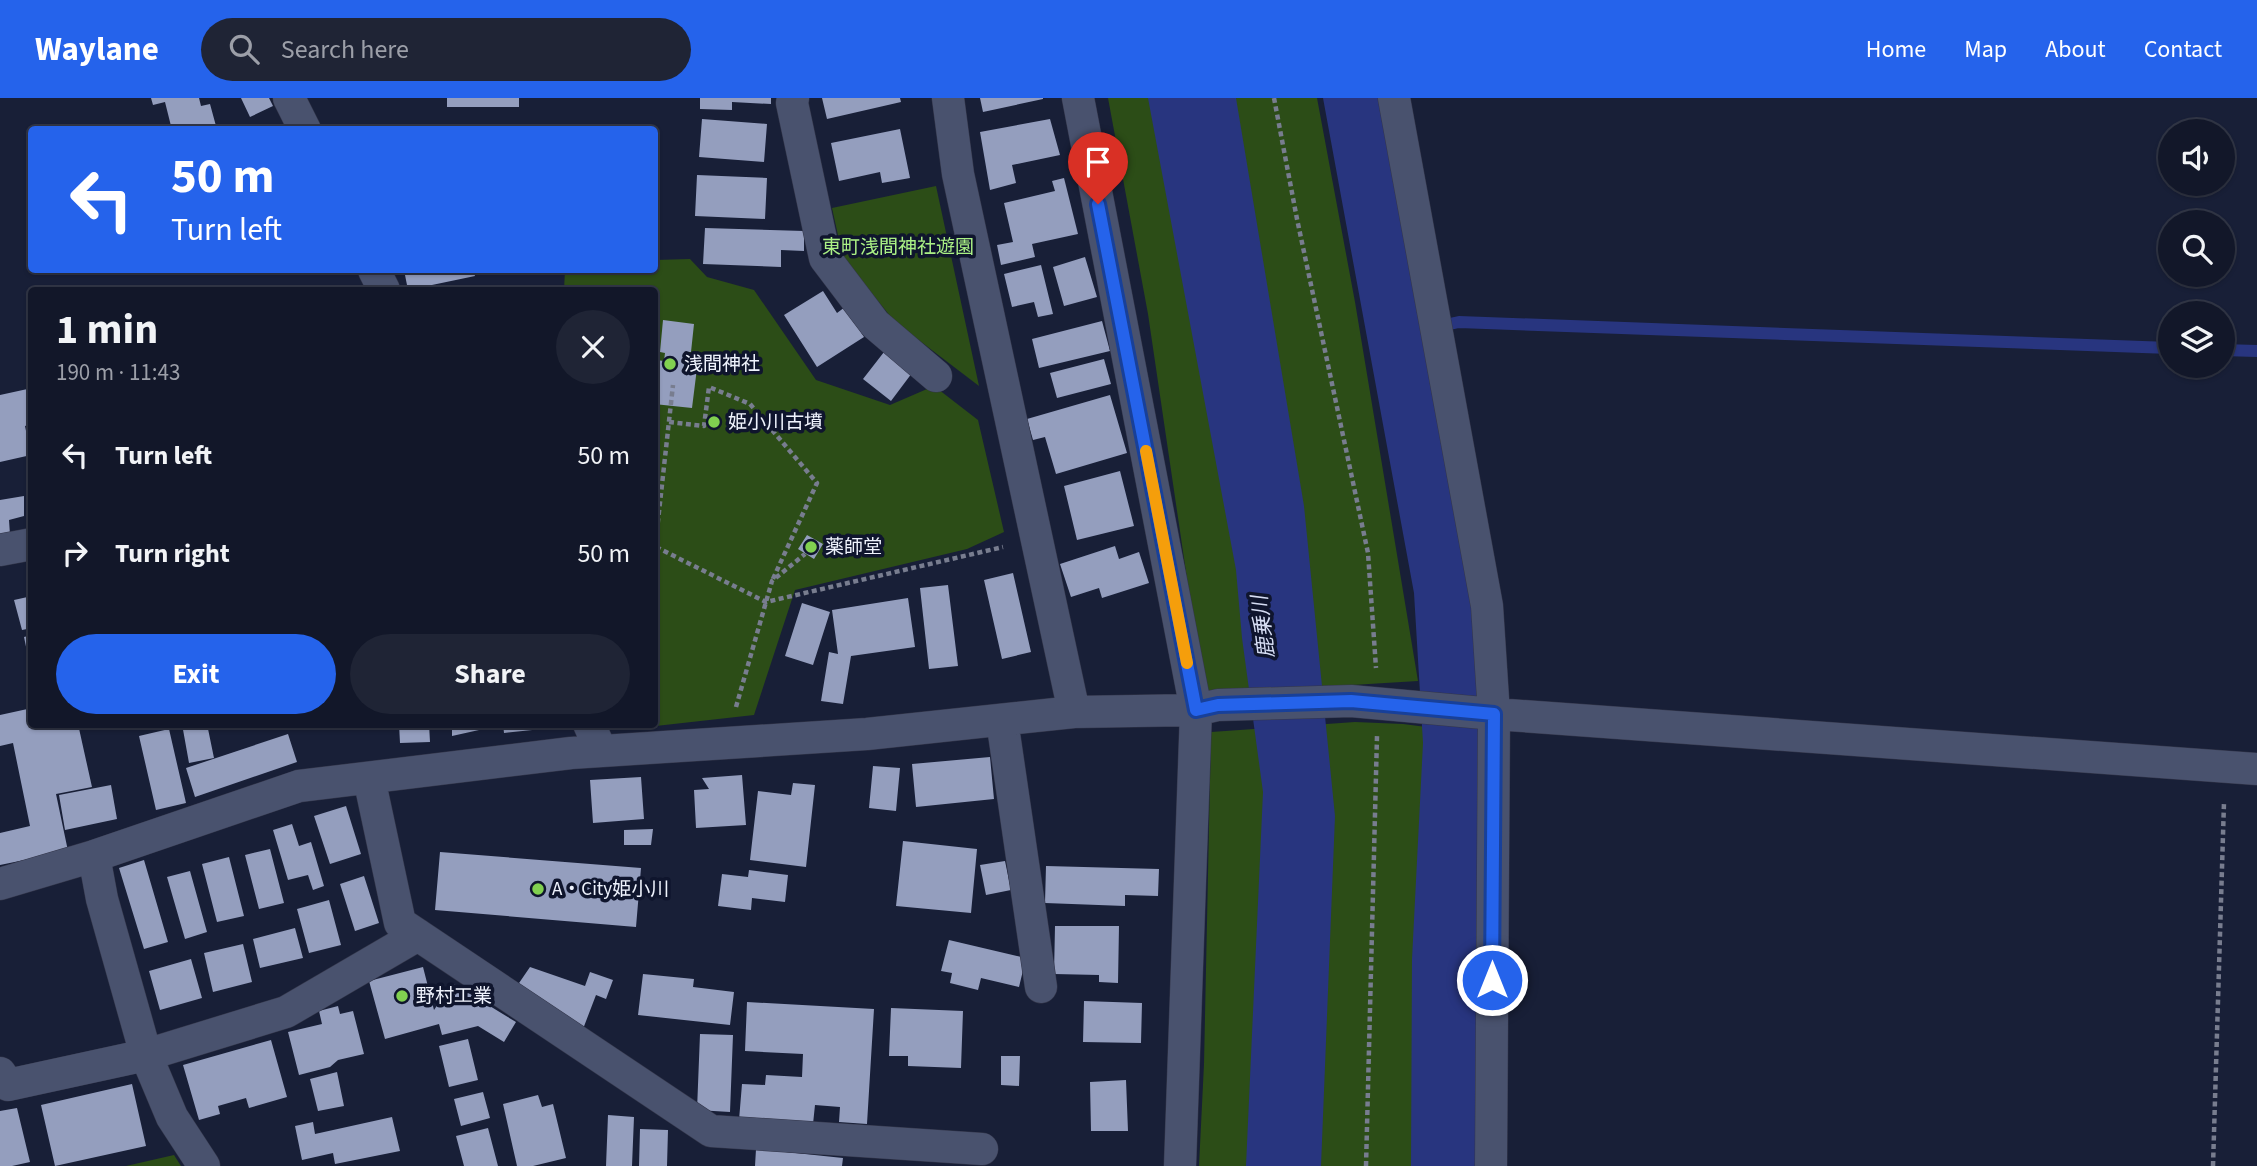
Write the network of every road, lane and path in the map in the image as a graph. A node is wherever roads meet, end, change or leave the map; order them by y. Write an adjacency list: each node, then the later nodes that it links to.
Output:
1 (289, 98): 7 (street)
2 (793, 98): 8 (street)
3 (947, 98): 12 (street)
4 (1077, 98): 20 (street)
5 (1274, 98): 19 (path)
6 (1394, 98): 22 (street)
7 (303, 126)
8 (936, 376)
9 (673, 385): 10 (path)
10 (670, 422): 11 (path); 17 (path)
11 (658, 529)
12 (1038, 538): 18 (path); 21 (street)
13 (28, 545): 15 (street)
14 (658, 548): 18 (path)
15 (0, 550)
16 (805, 554): 17 (path)
17 (772, 581): 18 (path)
18 (766, 602): 25 (path)
19 (1364, 702): 20 (street); 22 (street); 39 (path)
20 (1207, 708): 21 (street); 38 (street)
21 (1074, 712): 23 (street)
22 (1494, 714): 26 (street); 40 (street)
23 (1002, 720): 25 (street); 32 (street)
24 (595, 738): 25 (street); 28 (street)
25 (725, 744)
26 (2225, 766): 27 (street); 41 (path)
27 (2257, 769)
28 (369, 778): 29 (street); 31 (street)
29 (94, 856): 30 (street); 33 (street)
30 (0, 884)
31 (418, 935): 33 (street); 36 (street)
32 (1041, 987)
33 (146, 1055): 34 (street); 37 (street)
34 (0, 1073)
35 (982, 1149): 36 (street)
36 (858, 1153)
37 (204, 1166)
38 (1180, 1166)
39 (1366, 1166)
40 (1490, 1166)
41 (2213, 1166)

